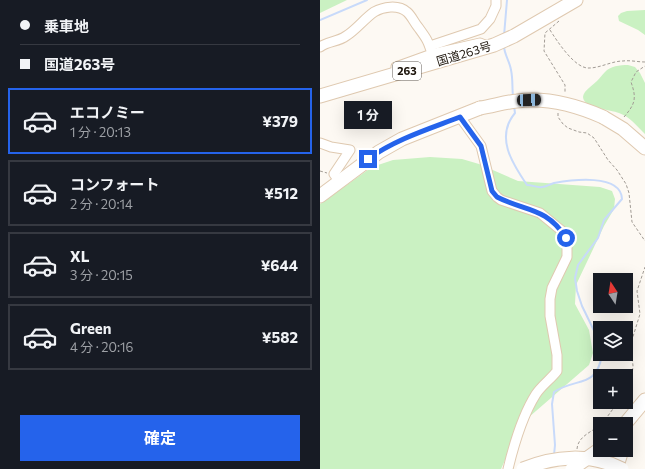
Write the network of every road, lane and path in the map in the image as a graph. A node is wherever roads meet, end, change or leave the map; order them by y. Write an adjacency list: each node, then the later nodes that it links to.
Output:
1 (496, 0): 6 (street)
2 (576, 0): 5 (highway, 国道263号 / 263)
3 (550, 29): 7 (path)
4 (320, 46): 6 (street)
5 (490, 47): 6 (street); 9 (highway, 国道263号 / 263)
6 (431, 50): 9 (street)
7 (645, 62)
8 (645, 66): 12 (path)
9 (397, 74): 10 (highway, 国道263号 / 263)
10 (320, 96)
11 (460, 117): 12 (highway, bridge); 15 (highway); 25 (street)
12 (608, 120): 14 (highway)
13 (320, 143): 15 (street)
14 (645, 148)
15 (340, 182): 16 (highway)
16 (320, 196)
17 (645, 267): 18 (path)
18 (633, 369)
19 (645, 400): 20 (highway)
20 (631, 417)
21 (593, 430): 22 (path)
22 (577, 452)
23 (593, 454): 27 (highway, bridge)
24 (620, 457): 28 (highway)
25 (508, 469)
26 (523, 469): 29 (highway, bridge)
27 (572, 469)
28 (616, 469)
29 (622, 469)

